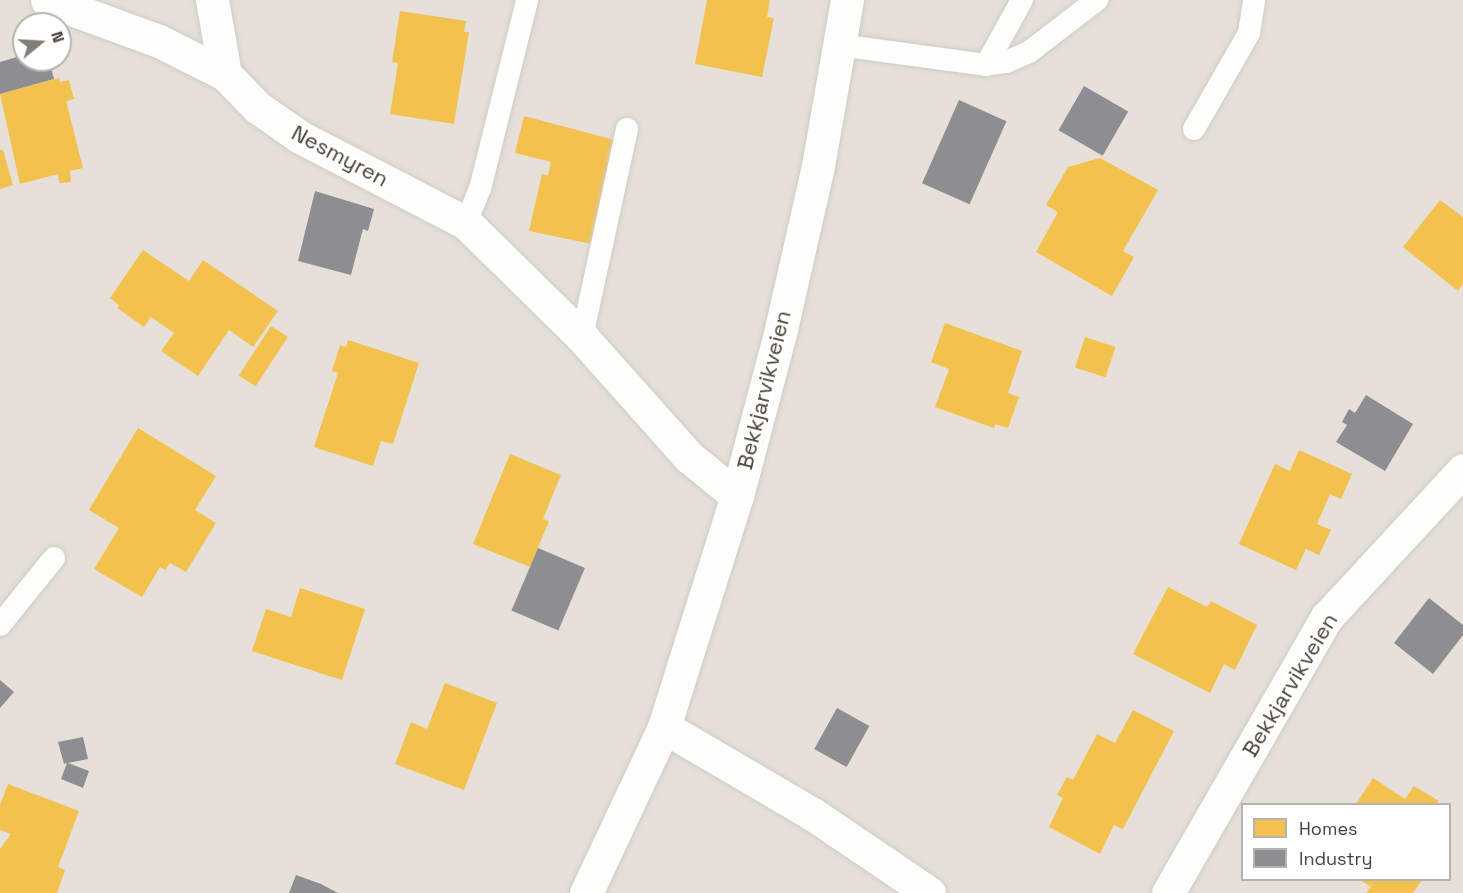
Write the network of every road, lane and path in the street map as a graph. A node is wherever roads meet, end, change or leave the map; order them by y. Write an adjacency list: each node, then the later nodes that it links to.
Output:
1 (47, 0): 10 (street, Nesmyren)
2 (212, 0): 10 (street)
3 (527, 0): 13 (lane)
4 (847, 0): 8 (street, Bekkjarvikveien)
5 (1022, 0): 9 (lane)
6 (1097, 0): 9 (lane)
7 (1254, 0): 12 (lane)
8 (839, 45): 9 (lane); 16 (street, Bekkjarvikveien)
9 (986, 65)
10 (225, 74): 13 (street, Nesmyren)
11 (627, 129): 14 (lane)
12 (1194, 129)
13 (466, 223): 14 (street, Nesmyren)
14 (582, 337): 16 (street, Nesmyren)
15 (1463, 470): 22 (street, Bekkjarvikveien)
16 (737, 496): 19 (street, Bekkjarvikveien)
17 (54, 558): 18 (lane)
18 (0, 625)
19 (664, 727): 20 (street, Bekkjarvikveien); 21 (street)
20 (586, 893)
21 (928, 893)
22 (1168, 893)

